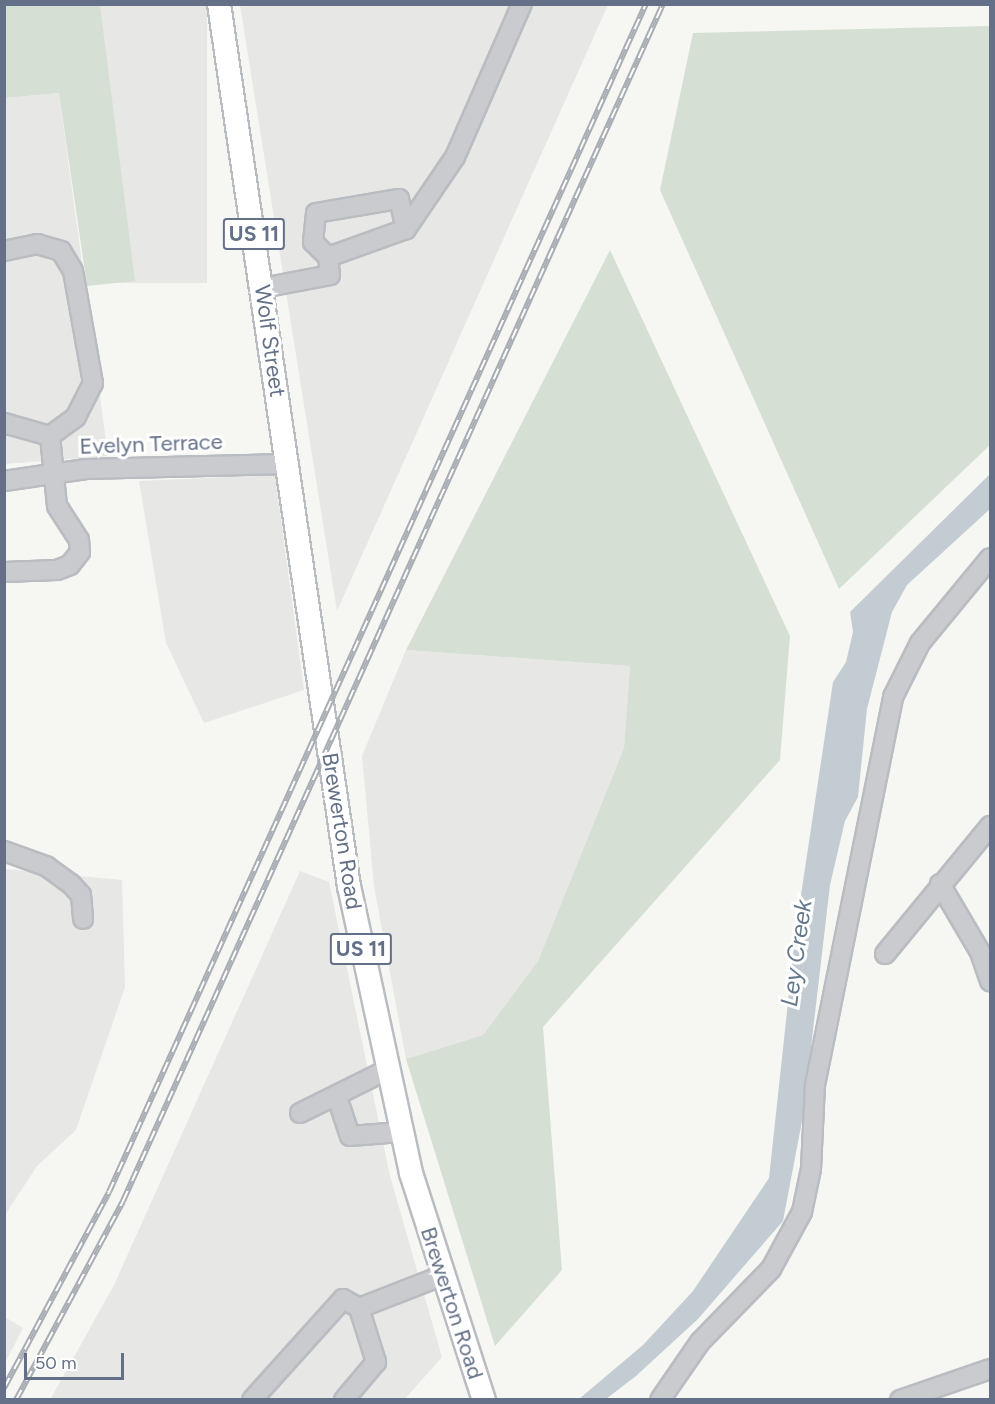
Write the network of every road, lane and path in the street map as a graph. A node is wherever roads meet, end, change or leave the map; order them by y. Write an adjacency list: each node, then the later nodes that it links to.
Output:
1 (219, 4): 6 (main road, Wolf Street / US 11)
2 (522, 4): 3 (street)
3 (406, 229): 5 (street); 5 (street)
4 (4, 250): 8 (street)
5 (328, 257): 6 (street)
6 (262, 288): 9 (main road, Wolf Street / US 11)
7 (4, 423): 8 (street)
8 (50, 436): 10 (street)
9 (287, 464): 10 (street, Evelyn Terrace); 20 (main road, Brewerton Road / US 11)
10 (51, 473): 11 (street, Evelyn Terrace); 13 (street)
11 (10, 479)
12 (990, 558): 28 (street)
13 (4, 572)
14 (990, 826): 16 (street)
15 (4, 851): 17 (street)
16 (940, 884): 18 (street); 19 (street)
17 (83, 919)
18 (885, 954)
19 (990, 981)
20 (385, 1071): 21 (street); 23 (main road, Brewerton Road / US 11)
21 (337, 1097): 22 (street); 23 (street)
22 (300, 1113)
23 (401, 1131): 24 (main road, Brewerton Road / US 11)
24 (441, 1276): 25 (street); 27 (main road, Brewerton Road / US 11)
25 (359, 1308): 29 (street); 30 (street)
26 (990, 1370): 31 (street)
27 (483, 1399)
28 (663, 1399)
29 (252, 1400)
30 (344, 1400)
31 (900, 1400)

